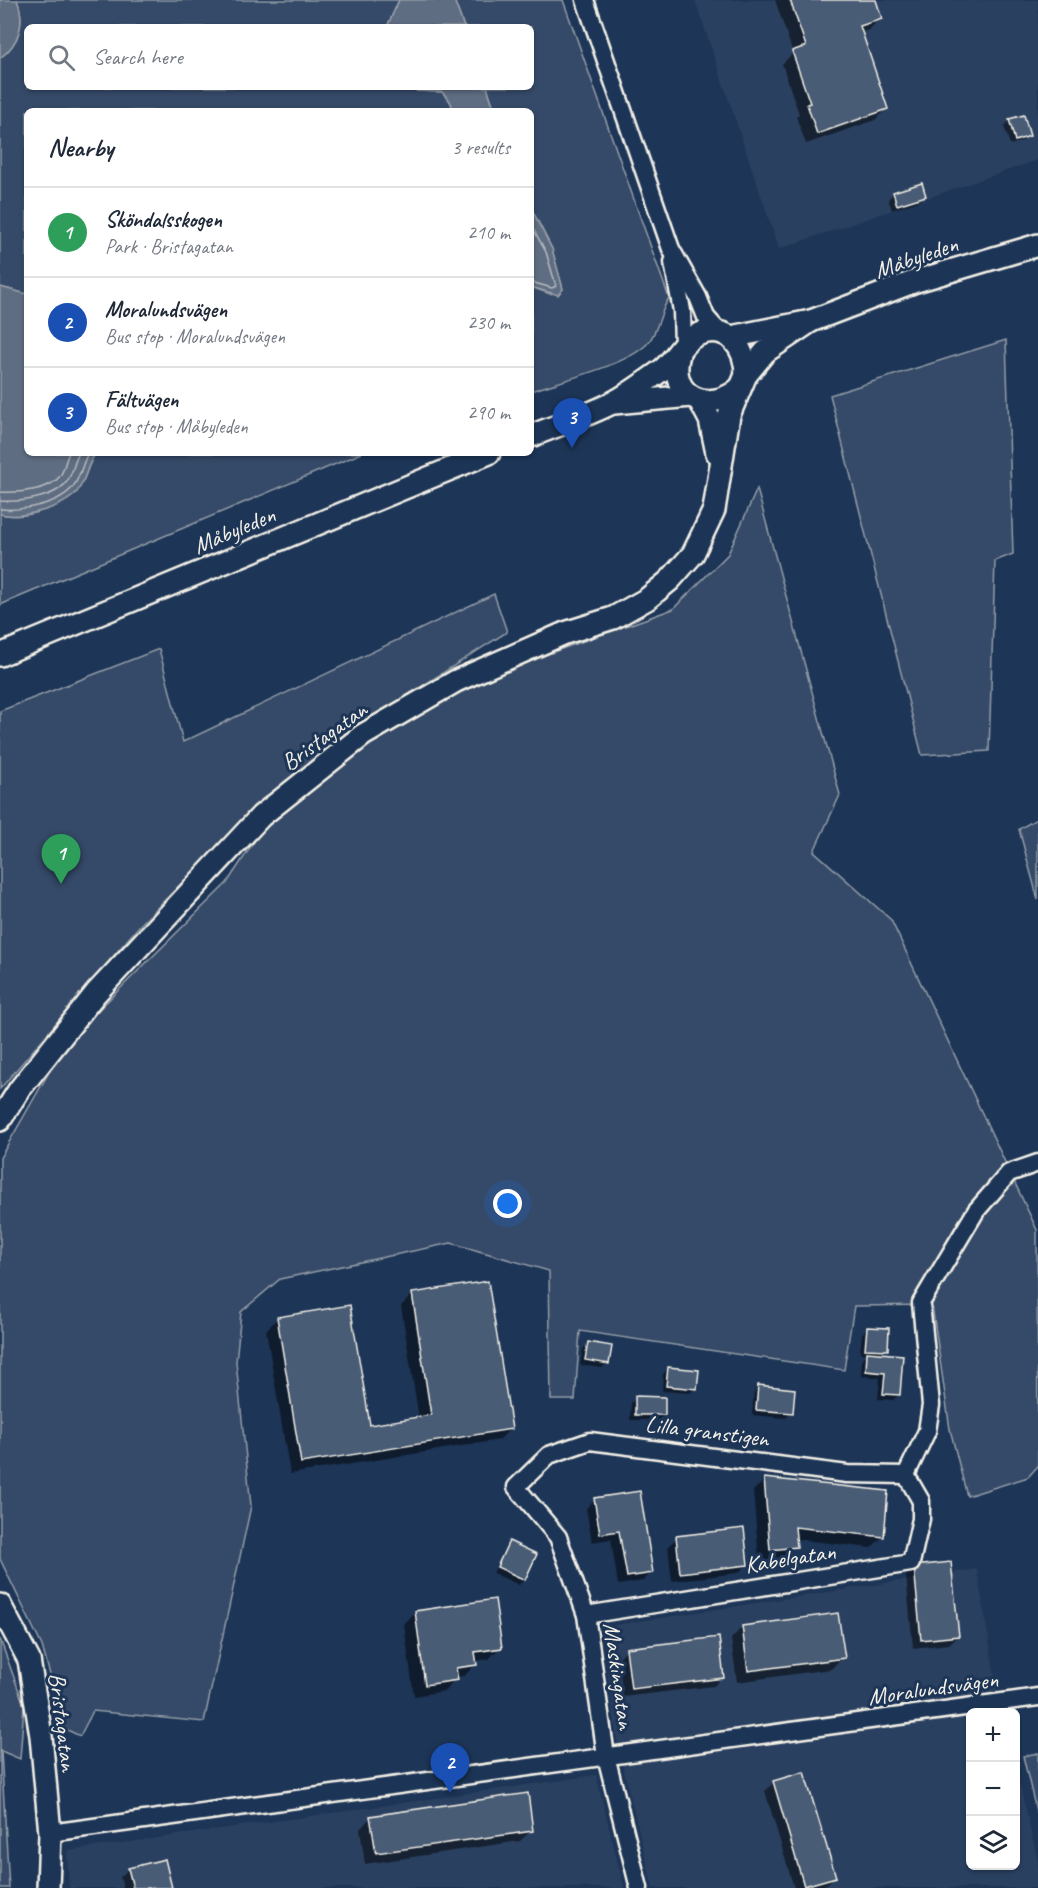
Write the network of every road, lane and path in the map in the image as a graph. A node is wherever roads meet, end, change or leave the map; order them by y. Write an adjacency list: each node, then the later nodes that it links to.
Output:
1 (585, 0): 3 (street)
2 (1038, 245): 4 (street, Måbyleden)
3 (671, 249): 5 (street); 6 (street)
4 (811, 321): 5 (street, Måbyleden); 7 (street, Måbyleden)
5 (725, 335): 6 (street, Måbyleden); 7 (street)
6 (681, 351): 8 (street); 9 (street, Måbyleden)
7 (743, 382): 8 (street, Måbyleden); 12 (street, Bristagatan)
8 (696, 398): 9 (street, Måbyleden); 12 (street, Bristagatan)
9 (613, 403): 10 (street, Måbyleden)
10 (534, 435)
11 (482, 456): 13 (street, Måbyleden)
12 (720, 471): 14 (street, Bristagatan)
13 (0, 655)
14 (0, 1120)
15 (1038, 1163): 16 (street)
16 (906, 1475): 17 (street, Lilla granstigen); 19 (street, Kabelgatan)
17 (516, 1487): 19 (street, Maskingatan)
18 (0, 1605): 22 (street, Bristagatan)
19 (586, 1615): 21 (street, Maskingatan)
20 (1038, 1698): 21 (street, Moralundsvägen)
21 (606, 1756): 22 (street, Moralundsvägen); 24 (street, Maskingatan)
22 (50, 1833): 23 (street, Bristagatan)
23 (48, 1888)
24 (639, 1888)

